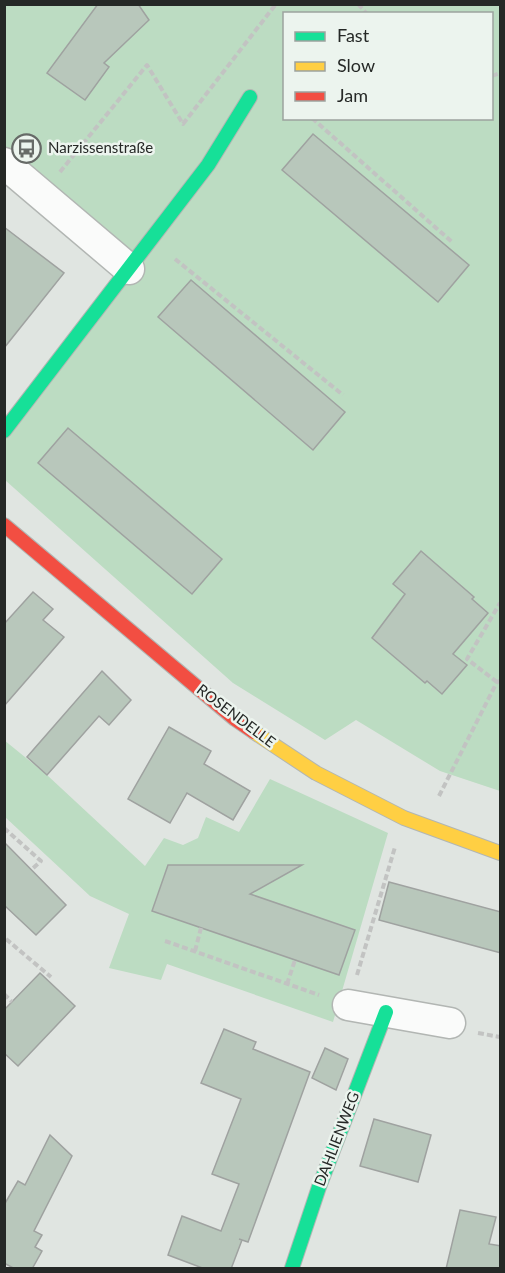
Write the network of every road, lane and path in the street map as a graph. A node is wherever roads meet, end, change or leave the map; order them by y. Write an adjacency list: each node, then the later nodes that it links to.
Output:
1 (276, 4): 5 (path)
2 (250, 97): 6 (street)
3 (314, 120): 7 (path)
4 (4, 163): 5 (street)
5 (42, 193): 8 (street)
6 (151, 240): 8 (street); 9 (path)
7 (452, 242)
8 (129, 269): 10 (street)
9 (343, 395)
10 (4, 431)
11 (4, 525): 14 (street, ROSENDELLE)
12 (501, 603): 13 (path)
13 (499, 681): 15 (path)
14 (404, 818): 15 (street, ROSENDELLE); 28 (path)
15 (423, 826): 17 (street, ROSENDELLE)
16 (4, 828): 18 (path)
17 (501, 853)
18 (32, 869)
19 (201, 928): 22 (path)
20 (6, 939): 24 (path)
21 (165, 941): 22 (path)
22 (195, 951): 25 (path)
23 (295, 960): 25 (path)
24 (51, 977)
25 (286, 984): 28 (path)
26 (4, 994): 27 (path)
27 (12, 1002)
28 (348, 1005): 29 (street)
29 (386, 1012): 30 (street); 31 (street, DAHLIENWEG)
30 (450, 1023)
31 (292, 1269)

